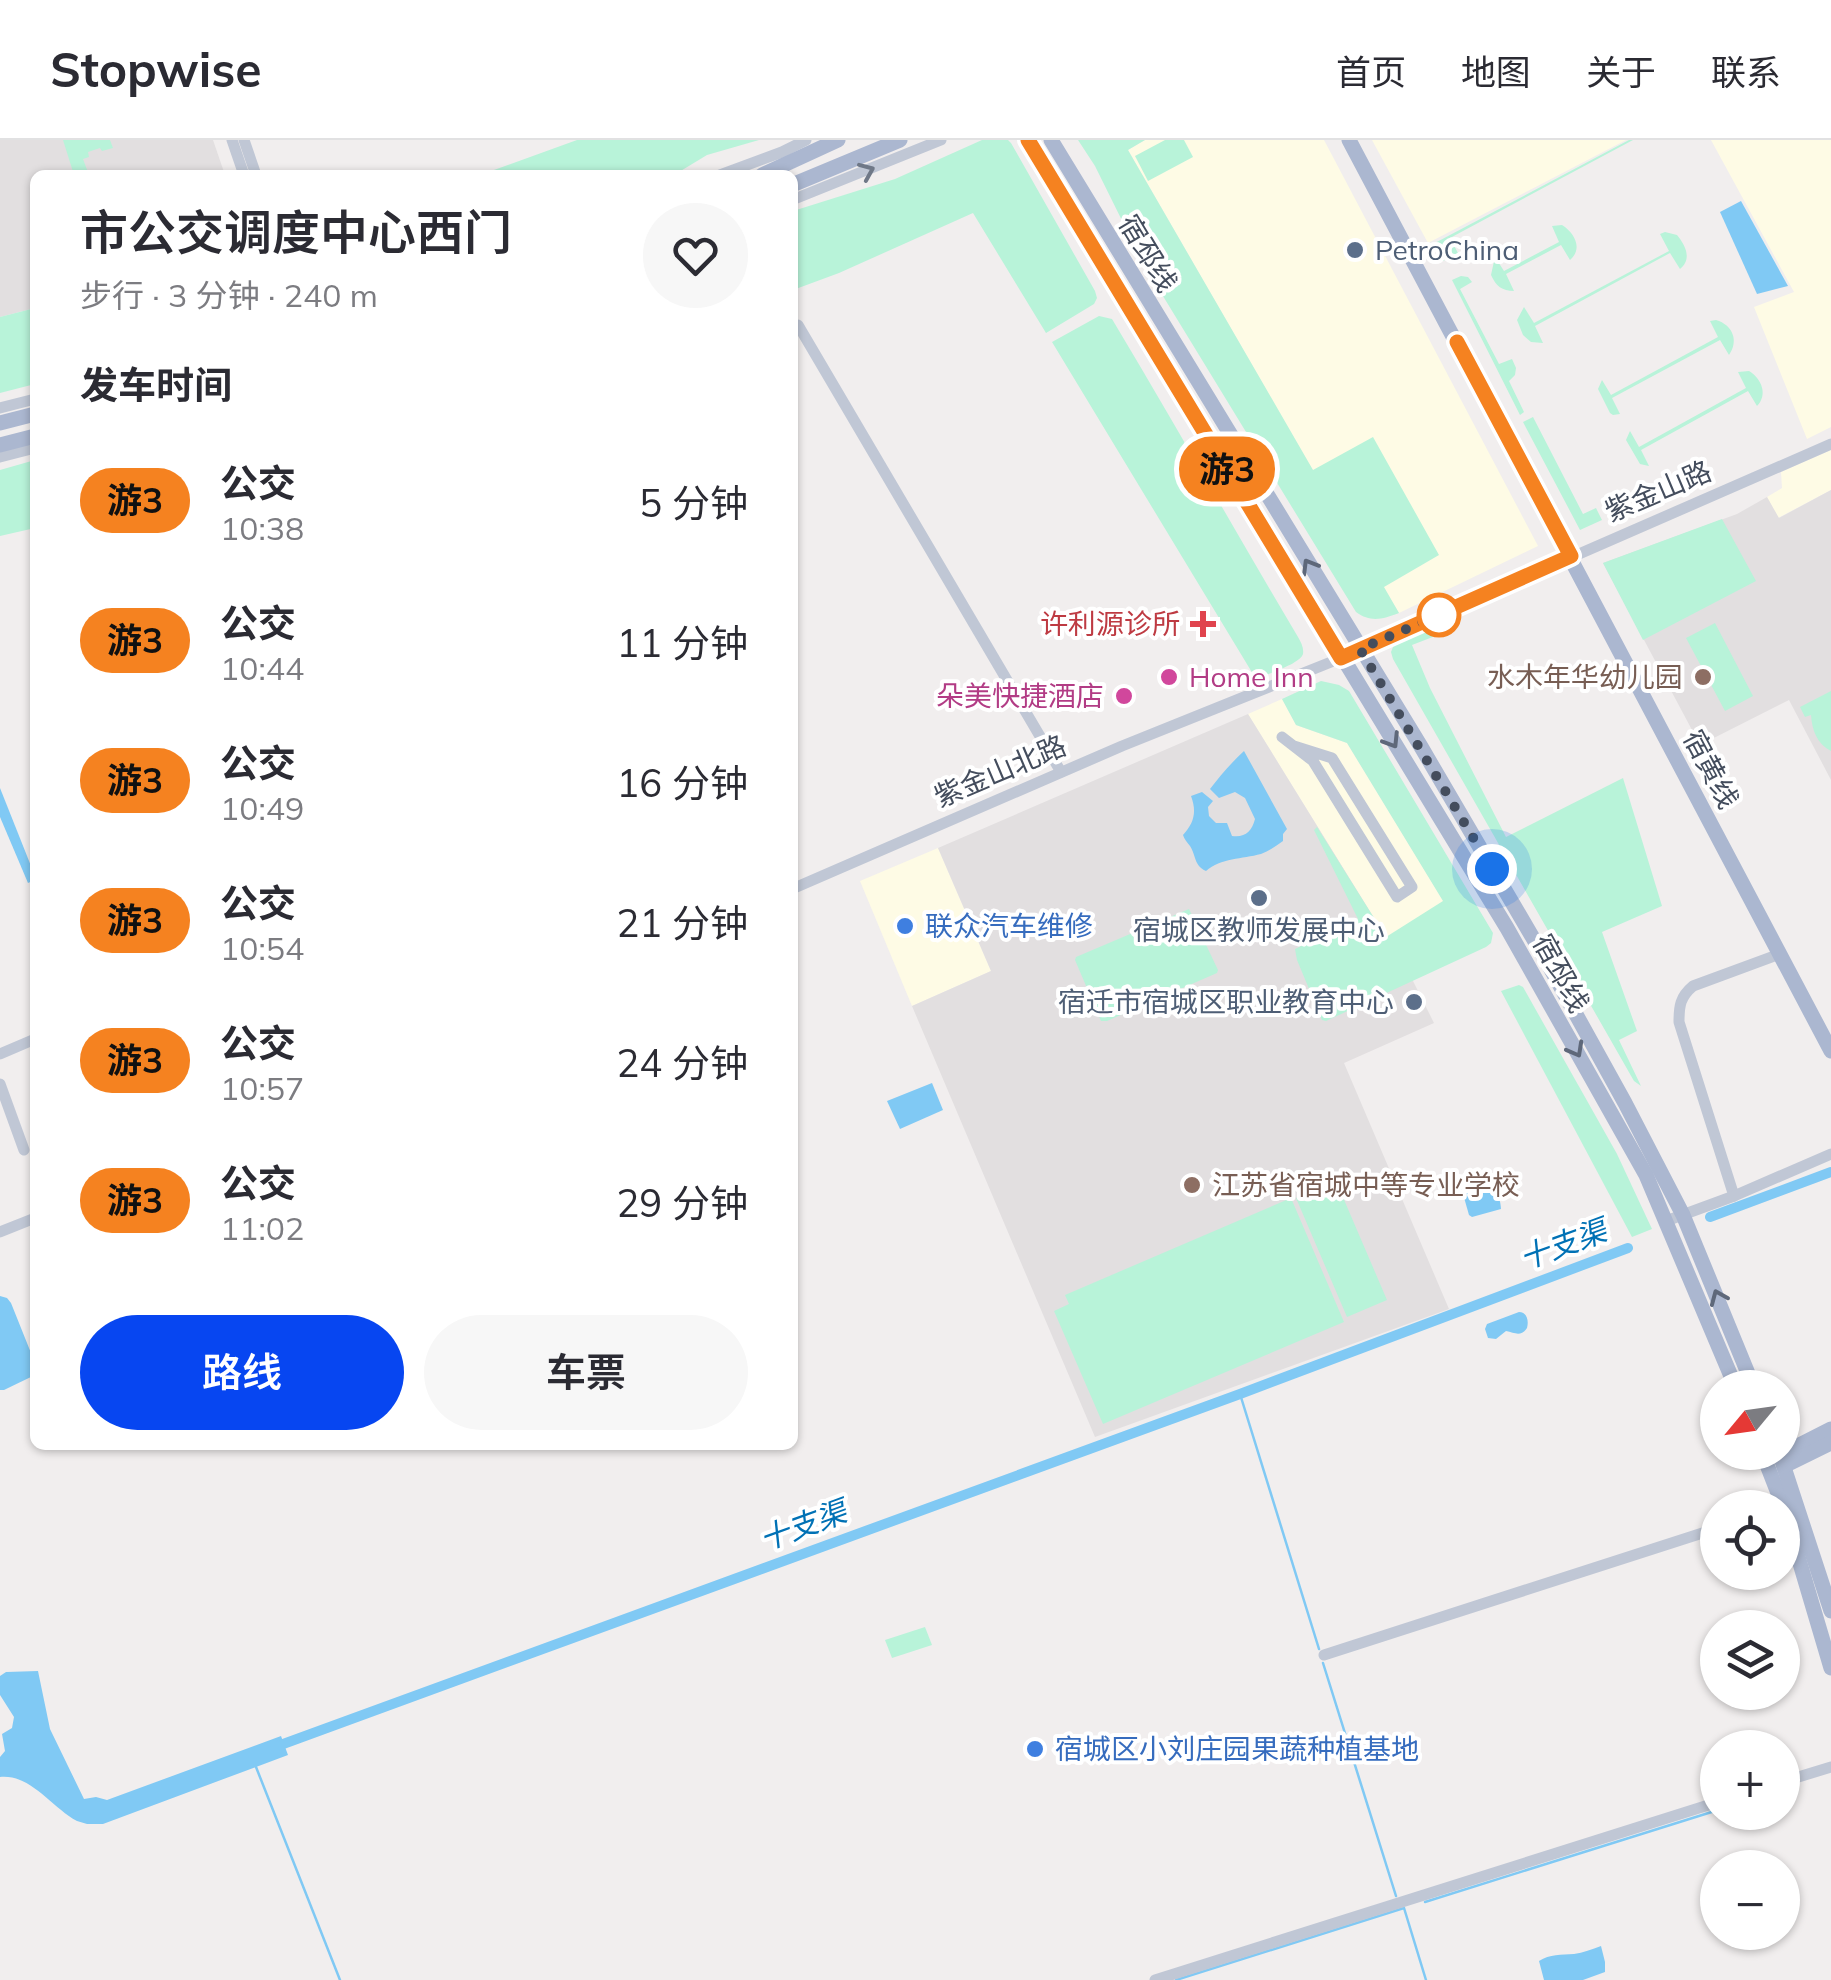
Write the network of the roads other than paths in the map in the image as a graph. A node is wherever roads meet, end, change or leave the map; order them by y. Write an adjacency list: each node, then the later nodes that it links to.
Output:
1 (232, 140): 10 (street)
2 (244, 140): 11 (street)
3 (806, 140): 12 (street)
4 (838, 140): 13 (main road)
5 (900, 140): 14 (main road)
6 (942, 140): 15 (street, one-way to 6)
7 (1028, 140): 28 (main road, 宿邳线)
8 (1052, 140): 27 (main road, 宿邳线, one-way to 8)
9 (1349, 140): 26 (main road, 宿黄线)
10 (242, 170)
11 (254, 170)
12 (733, 170)
13 (773, 170)
14 (798, 182)
15 (798, 198)
16 (798, 325): 31 (street)
17 (30, 400): 18 (street)
18 (0, 408)
19 (30, 415): 20 (main road)
20 (0, 423)
21 (30, 437): 23 (main road)
22 (1831, 444): 26 (street, 紫金山路)
23 (0, 445)
24 (30, 449): 25 (street)
25 (0, 457)
26 (1571, 556): 27 (street, 紫金山路); 33 (main road, 宿黄线)
27 (1360, 649): 28 (street, 紫金山路); 41 (main road, 宿邳线)
28 (1341, 658): 31 (street, 紫金山北路); 43 (main road, 宿邳线, one-way to 43)
29 (1282, 736): 30 (street)
30 (1294, 746): 30 (street)
31 (1061, 772): 32 (street, 紫金山北路)
32 (798, 887)
33 (1780, 954): 35 (main road, 宿黄线); 40 (street)
34 (30, 1040): 36 (street)
35 (1831, 1052)
36 (0, 1054)
37 (0, 1084): 38 (street)
38 (24, 1150)
39 (1831, 1154): 40 (street)
40 (1734, 1196): 41 (street)
41 (1682, 1215): 43 (street); 46 (main road, 宿邳线, one-way to 41)
42 (30, 1219): 44 (street)
43 (1666, 1222): 45 (main road, 宿邳线)
44 (1, 1227)
45 (1728, 1370)
46 (1747, 1370)
47 (1831, 1429): 49 (main road)
48 (1831, 1443): 50 (main road)
49 (1800, 1447)
50 (1800, 1452)
51 (1785, 1470): 54 (main road)
52 (1700, 1534): 55 (street)
53 (1800, 1568): 56 (main road)
54 (1831, 1611)
55 (1324, 1655)
56 (1831, 1668)
57 (1831, 1767): 58 (street)
58 (1800, 1776)
59 (1700, 1808): 60 (street)
60 (1175, 1976): 61 (street)
61 (1155, 1980)

